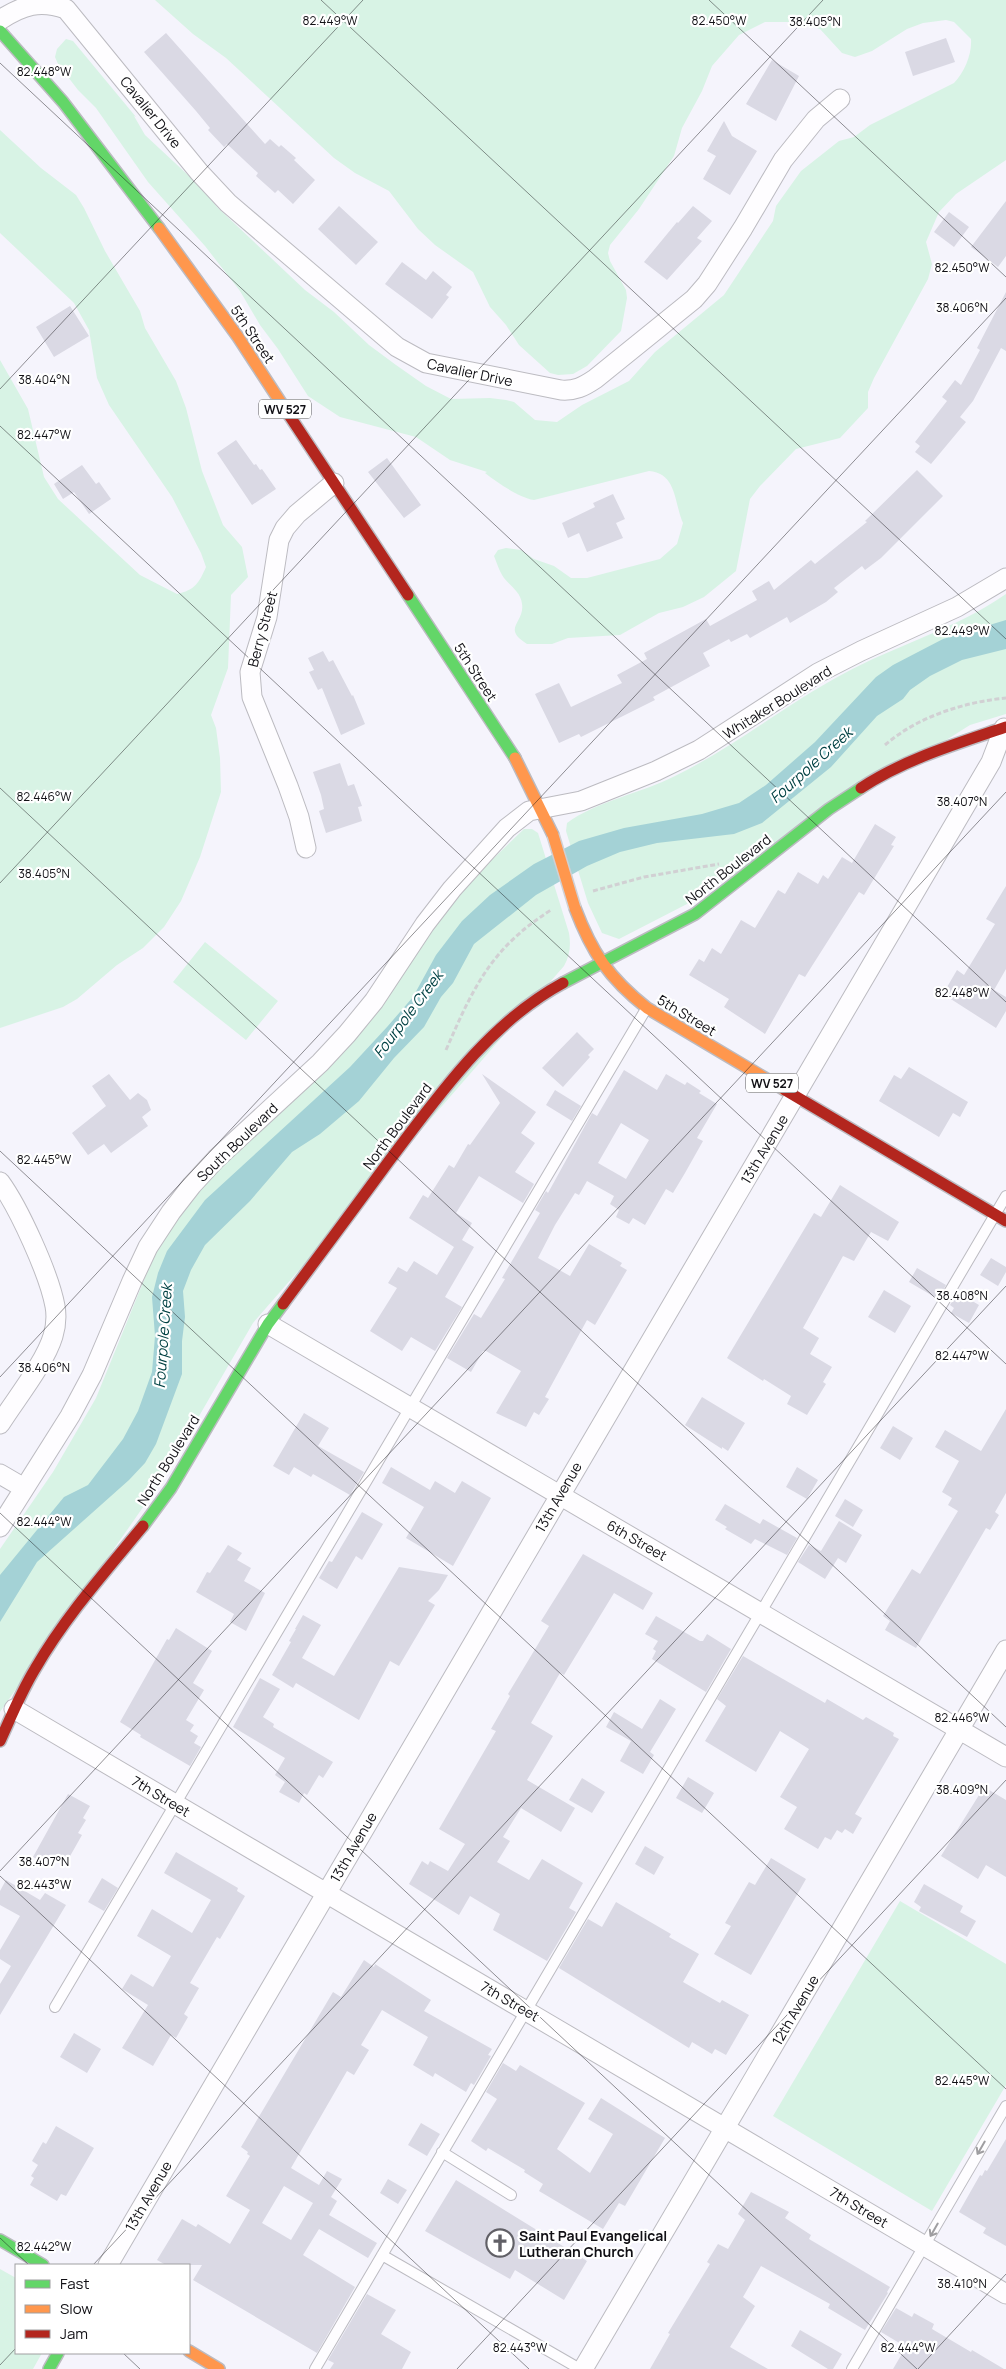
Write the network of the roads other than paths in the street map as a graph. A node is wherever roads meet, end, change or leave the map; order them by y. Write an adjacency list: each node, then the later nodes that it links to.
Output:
1 (0, 20): 3 (street, Cavalier Drive)
2 (0, 31): 4 (main road, 5th Street / WV 527)
3 (840, 99)
4 (334, 483): 7 (main road, 5th Street / WV 527); 8 (street, Berry Street)
5 (1006, 578): 7 (street, Whitaker Boulevard)
6 (1005, 728): 9 (main road, North Boulevard); 11 (street, 13th Avenue)
7 (541, 809): 9 (main road, 5th Street / WV 527, bridge); 20 (street, South Boulevard)
8 (306, 848)
9 (599, 964): 10 (main road, 5th Street / WV 527); 16 (main road, North Boulevard)
10 (647, 1008): 11 (main road, 5th Street / WV 527); 17 (lane)
11 (795, 1097): 14 (main road, 5th Street / WV 527); 21 (street, 13th Avenue)
12 (0, 1182): 18 (street)
13 (1006, 1196): 14 (lane)
14 (995, 1214): 15 (main road, 5th Street / WV 527); 23 (lane)
15 (1006, 1221)
16 (268, 1324): 17 (street, 6th Street); 25 (main road, North Boulevard)
17 (411, 1407): 21 (street, 6th Street); 29 (lane)
18 (0, 1424)
19 (0, 1474): 20 (street)
20 (24, 1488): 22 (street, South Boulevard)
21 (560, 1494): 23 (street, 6th Street); 30 (street, 13th Avenue)
22 (0, 1527)
23 (759, 1612): 26 (street, 6th Street); 32 (lane)
24 (1006, 1650): 26 (street, 12th Avenue)
25 (14, 1709): 27 (main road, North Boulevard); 29 (street, 7th Street)
26 (959, 1729): 28 (street, 6th Street); 34 (street, 12th Avenue)
27 (0, 1741)
28 (1006, 1757)
29 (176, 1805): 30 (street, 7th Street); 31 (lane)
30 (326, 1894): 32 (street, 7th Street); 41 (street, 13th Avenue)
31 (55, 2007)
32 (526, 2010): 34 (street, 7th Street); 35 (lane)
33 (1006, 2106): 38 (lane, one-way to 38)
34 (725, 2129): 38 (street, 7th Street); 48 (street, 12th Avenue)
35 (442, 2152): 36 (lane); 39 (lane)
36 (511, 2195)
37 (0, 2240): 40 (main road)
38 (924, 2246): 42 (street, 7th Street); 49 (lane)
39 (382, 2255): 47 (lane); 48 (lane)
40 (41, 2264)
41 (109, 2264)
42 (1006, 2294)
43 (190, 2352): 46 (main road)
44 (57, 2354): 45 (main road)
45 (49, 2369)
46 (219, 2369)
47 (314, 2369)
48 (581, 2369)
49 (852, 2369)

